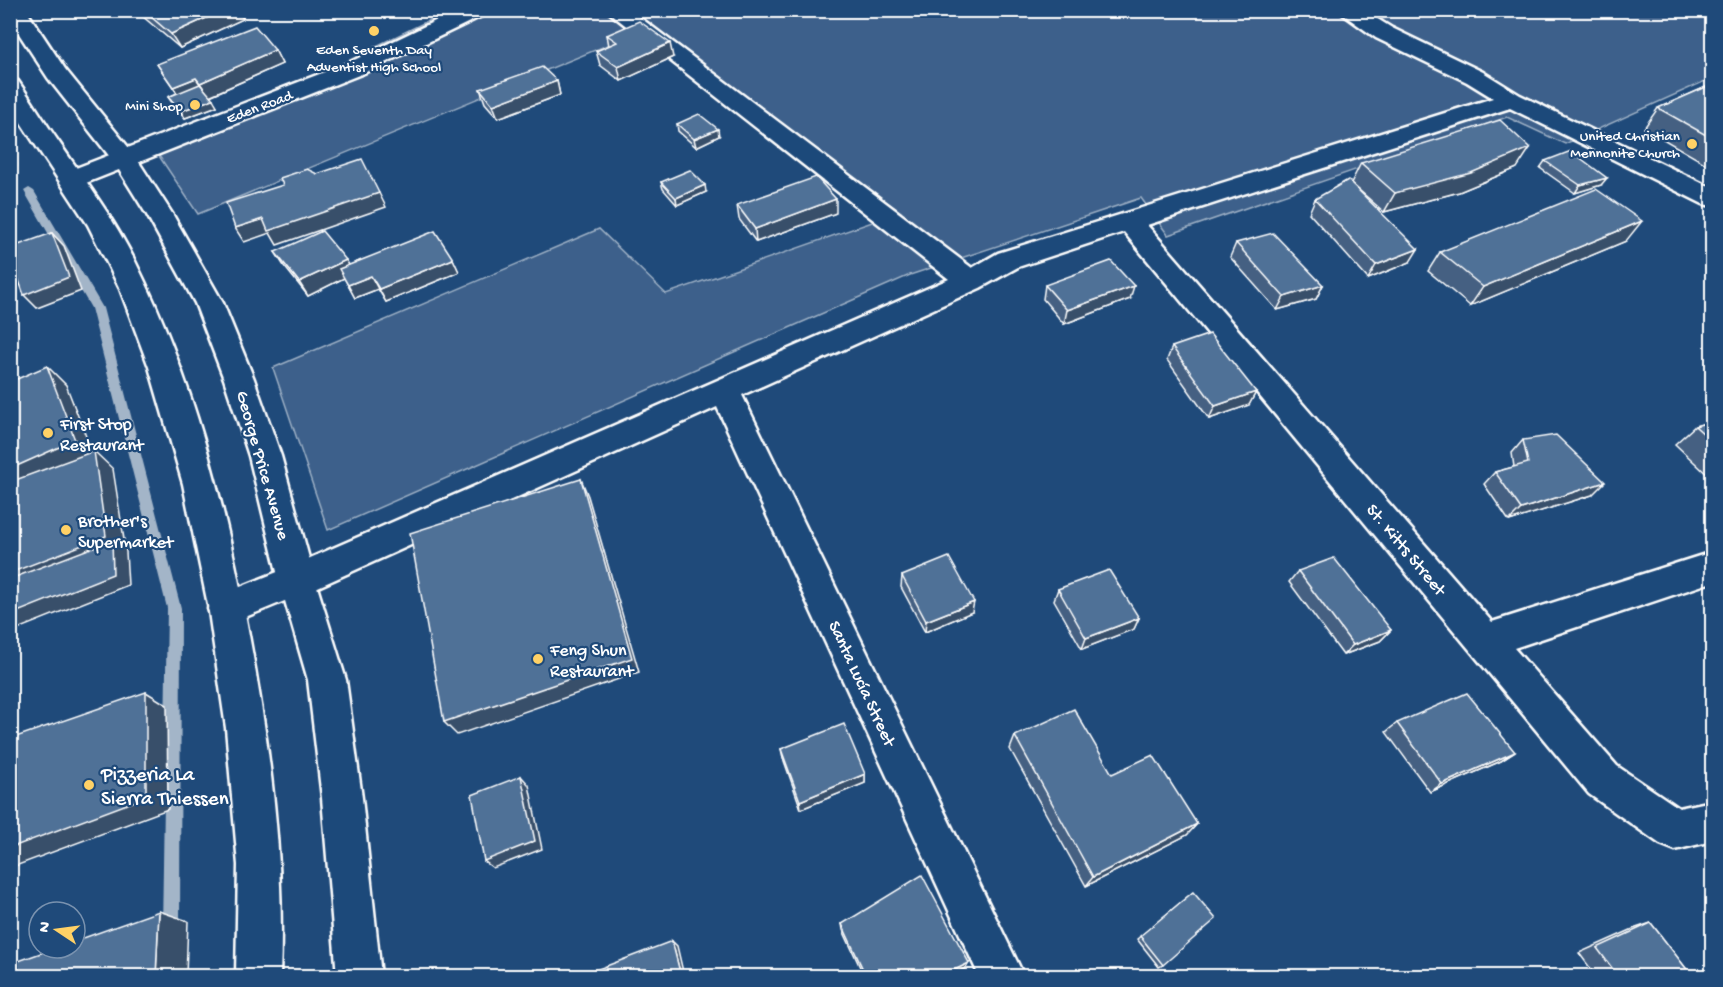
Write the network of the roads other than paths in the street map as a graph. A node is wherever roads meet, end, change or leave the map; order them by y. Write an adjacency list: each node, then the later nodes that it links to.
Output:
1 (15, 10): 7 (street, George Price Avenue)
2 (476, 10): 7 (street, Eden Road)
3 (616, 10): 11 (street)
4 (1347, 10): 6 (street)
5 (10, 86): 8 (street)
6 (1512, 100): 9 (street); 10 (street)
7 (124, 158): 8 (street, Eden Road); 14 (street, George Price Avenue)
8 (72, 179): 15 (street)
9 (1713, 198)
10 (1130, 222): 11 (street); 16 (street, St. Kitts Street)
11 (970, 281): 12 (street)
12 (724, 388): 14 (street); 20 (street, Santa Lucía Street)
13 (1713, 567): 16 (street)
14 (297, 580): 15 (street); 19 (street, George Price Avenue)
15 (226, 609): 18 (street)
16 (1485, 641): 17 (street, St. Kitts Street)
17 (1713, 821)
18 (258, 976)
19 (358, 976)
20 (1002, 976)

